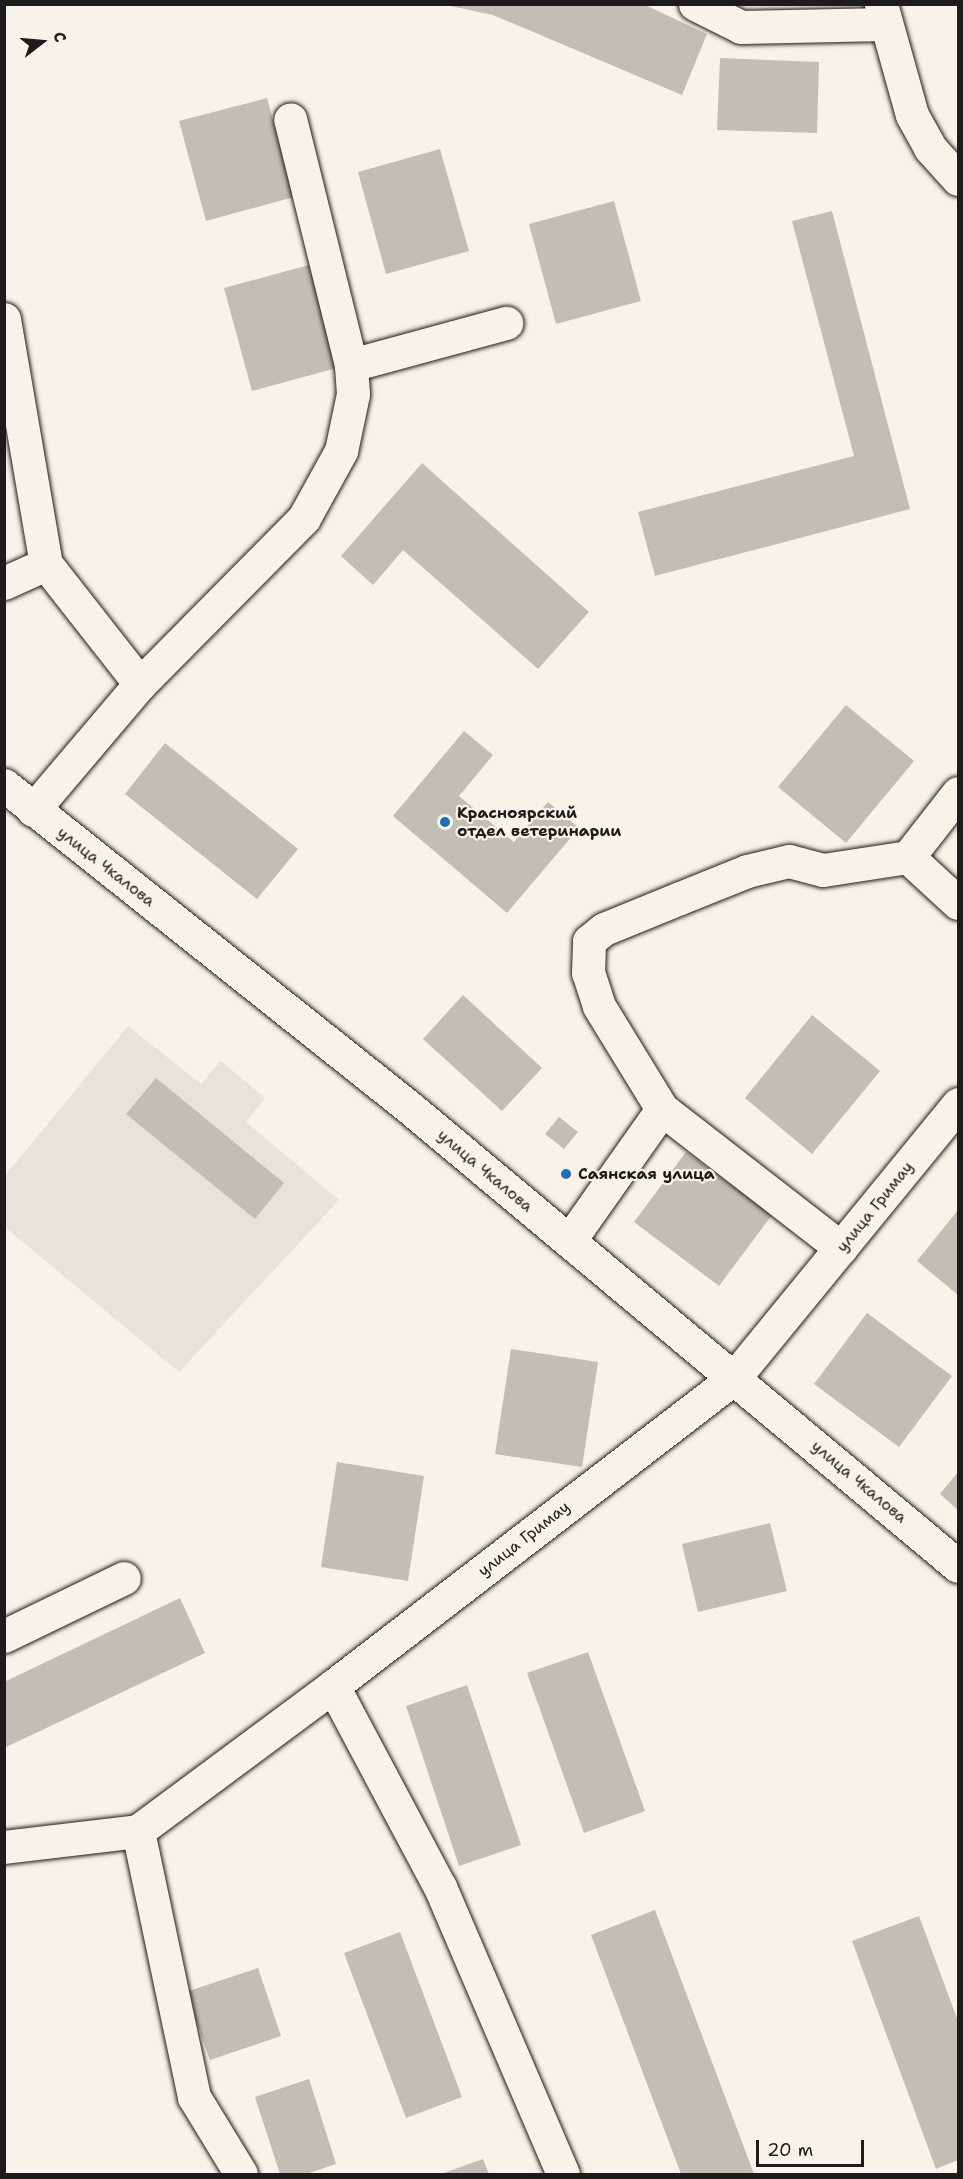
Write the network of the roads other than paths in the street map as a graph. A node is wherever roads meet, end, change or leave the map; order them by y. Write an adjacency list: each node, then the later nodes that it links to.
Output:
1 (695, 4): 2 (street)
2 (884, 14): 4 (street)
3 (290, 118): 7 (street)
4 (958, 179)
5 (4, 319): 8 (street)
6 (506, 323): 7 (street)
7 (351, 365): 10 (street)
8 (46, 564): 9 (street); 10 (street)
9 (4, 583)
10 (140, 684): 13 (street)
11 (4, 786): 13 (street, улица Чкалова)
12 (958, 793): 14 (street)
13 (33, 810): 18 (street, улица Чкалова)
14 (908, 857): 15 (street); 17 (street)
15 (958, 903)
16 (958, 1104): 19 (street, улица Гримау)
17 (662, 1109): 18 (street); 19 (street)
18 (569, 1241): 20 (street, улица Чкалова)
19 (841, 1248): 20 (street, улица Гримау)
20 (734, 1378): 21 (street, улица Чкалова); 24 (street, улица Гримау)
21 (958, 1566)
22 (124, 1578): 23 (street)
23 (4, 1636)
24 (333, 1686): 25 (street, улица Гримау); 28 (street)
25 (138, 1831): 26 (street, улица Гримау); 27 (street)
26 (4, 1847)
27 (241, 2175)
28 (563, 2175)

